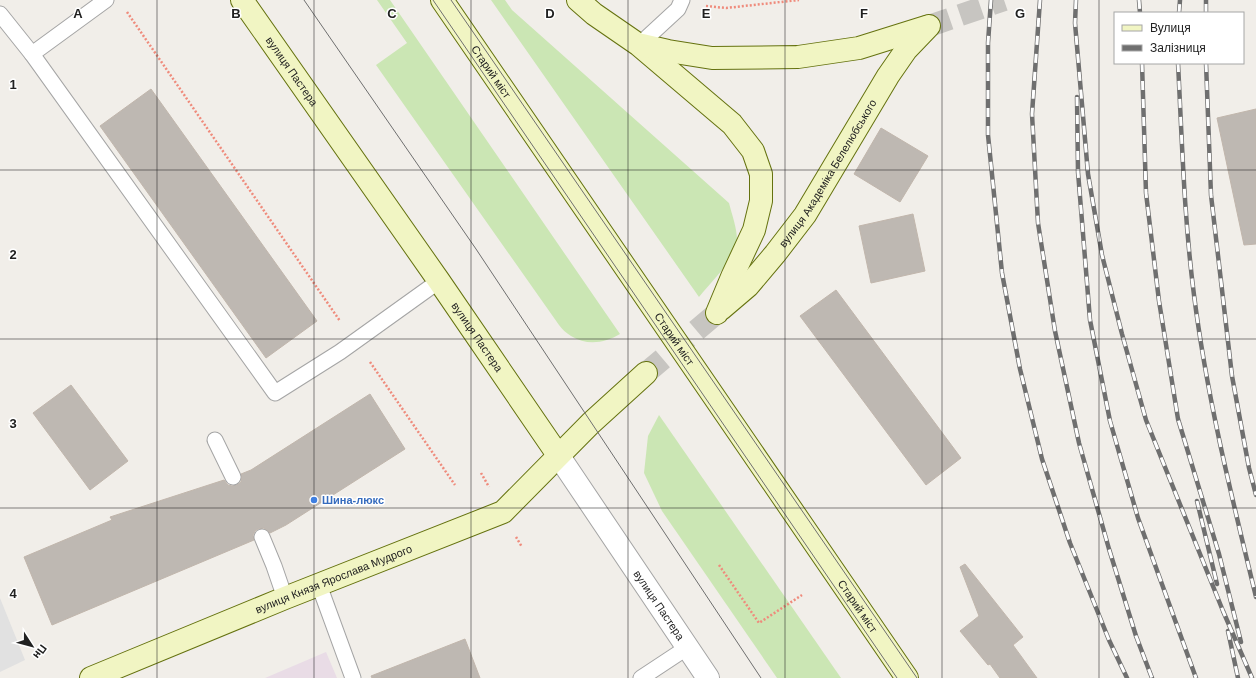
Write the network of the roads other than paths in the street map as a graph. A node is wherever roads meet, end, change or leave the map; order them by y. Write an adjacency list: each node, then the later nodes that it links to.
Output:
1 (106, 0): 8 (lane)
2 (242, 0): 9 (main road, вулиця Пастера)
3 (442, 0): 22 (main road, Старий міст)
4 (578, 0): 7 (main road)
5 (681, 1): 7 (lane)
6 (0, 14): 8 (lane)
7 (639, 45): 7 (main road, вулиця Академіка Белелюбського)
8 (32, 54): 9 (lane)
9 (439, 281): 12 (main road, вулиця Пастера)
10 (646, 373): 12 (main road)
11 (215, 440): 13 (lane)
12 (558, 456): 15 (main road, вулиця Князя Ярослава Мудрого); 17 (street, вулиця Пастера)
13 (233, 476)
14 (262, 537): 16 (lane)
15 (319, 585): 16 (main road, вулиця Князя Ярослава Мудрого); 19 (lane)
16 (285, 598): 18 (main road, вулиця Князя Ярослава Мудрого)
17 (688, 647): 20 (lane); 21 (street, вулиця Пастера)
18 (91, 678)
19 (353, 678)
20 (641, 678)
21 (708, 678)
22 (907, 678)

